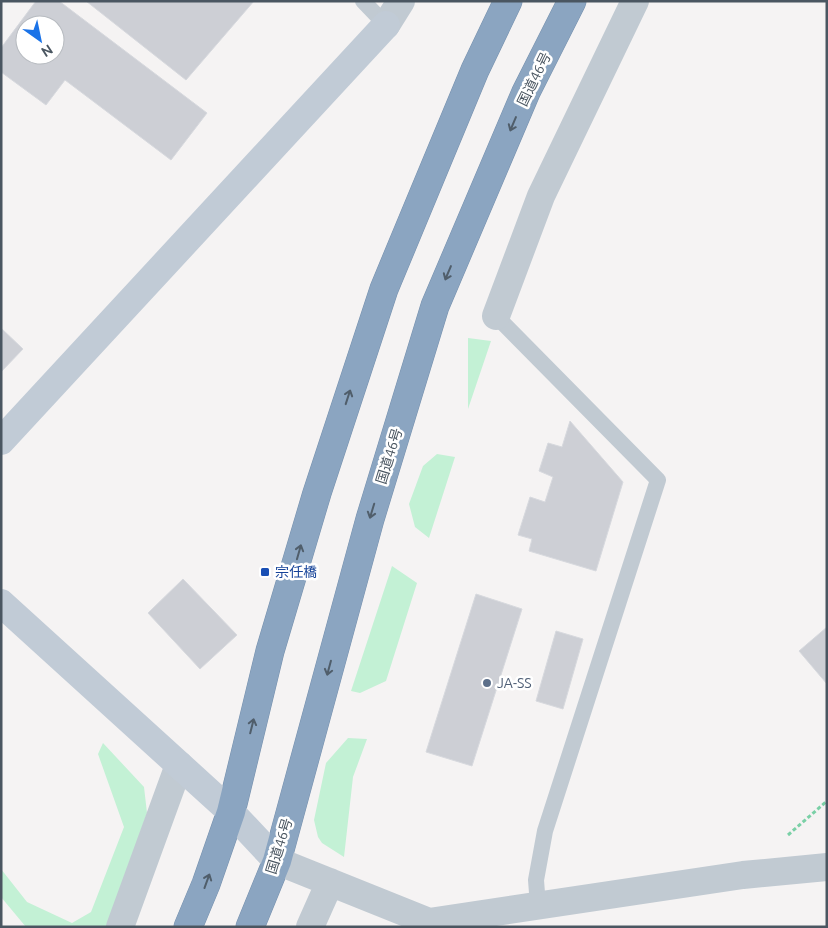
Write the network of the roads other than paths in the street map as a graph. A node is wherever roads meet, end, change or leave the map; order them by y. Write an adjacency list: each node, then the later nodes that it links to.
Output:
1 (363, 1): 6 (lane)
2 (401, 1): 6 (street)
3 (508, 1): 11 (highway, one-way to 3)
4 (572, 1): 12 (highway, 国道46号, one-way to 12)
5 (635, 1): 7 (street)
6 (386, 25): 8 (street)
7 (496, 316): 15 (lane)
8 (1, 441)
9 (1, 603): 10 (street)
10 (179, 765): 11 (street); 17 (street)
11 (231, 812): 12 (street); 18 (highway, one-way to 11)
12 (277, 860): 14 (street); 19 (highway, 国道46号)
13 (827, 866): 15 (street)
14 (330, 882): 16 (street); 20 (street)
15 (538, 906): 16 (street)
16 (429, 924)
17 (120, 927)
18 (188, 927)
19 (250, 927)
20 (310, 927)

